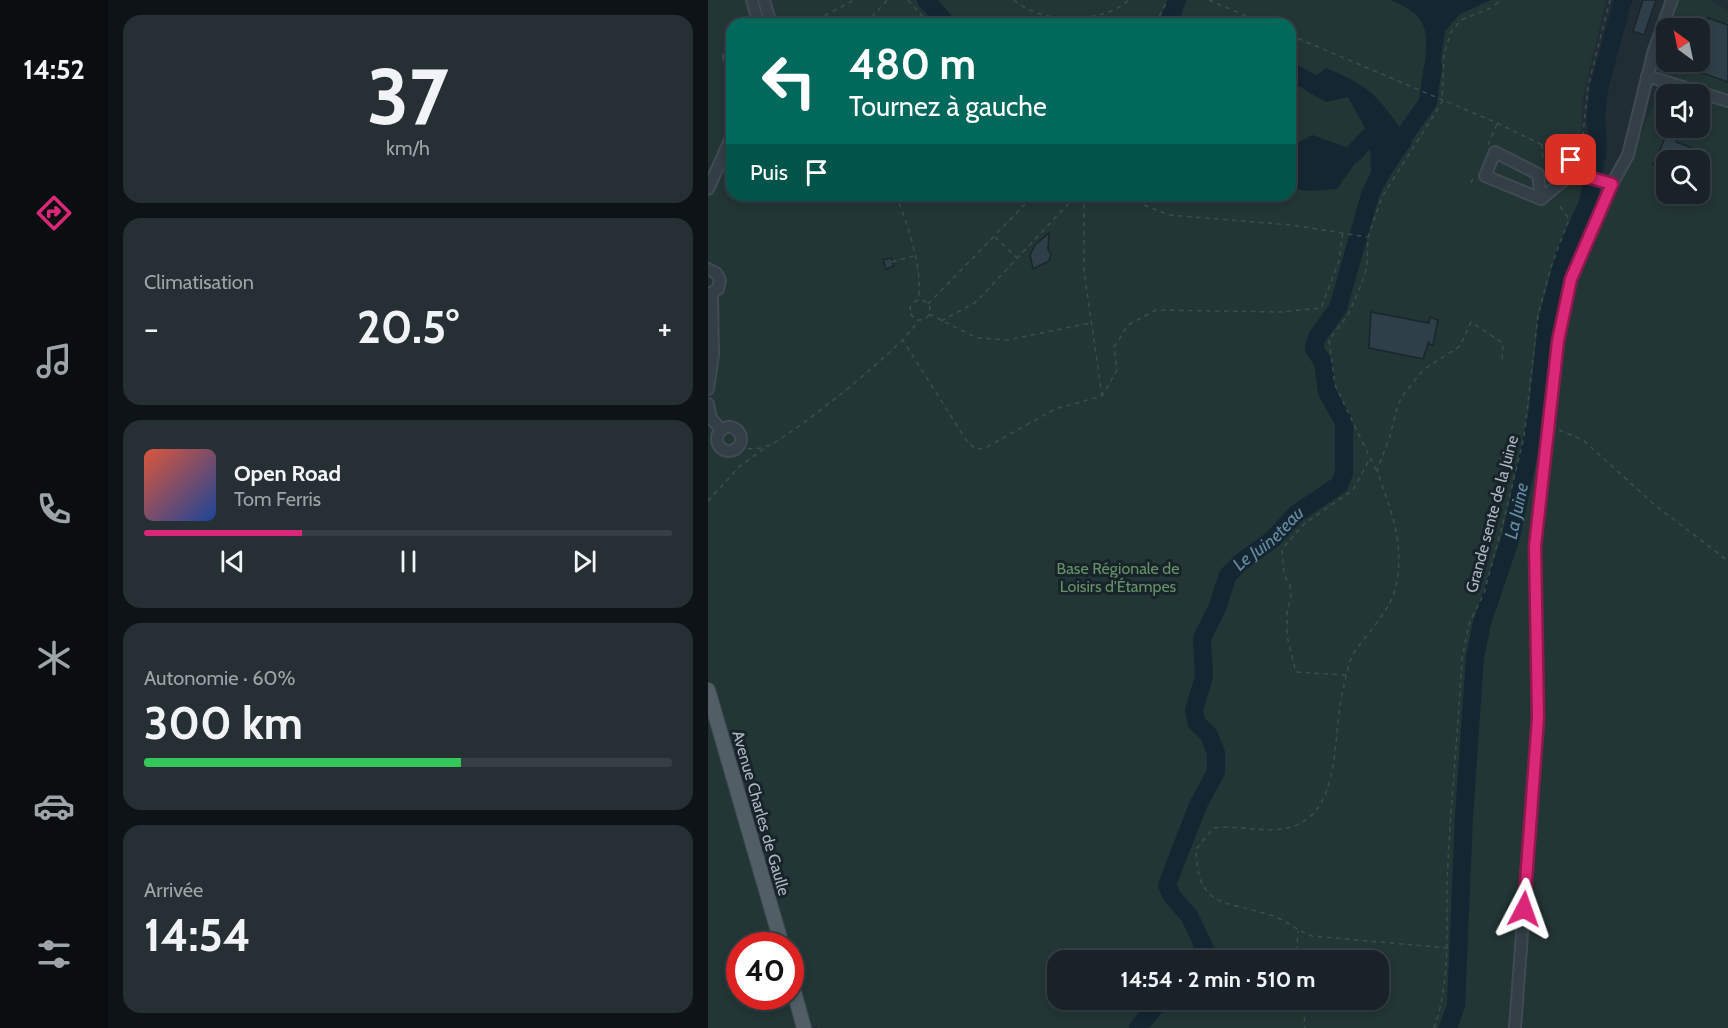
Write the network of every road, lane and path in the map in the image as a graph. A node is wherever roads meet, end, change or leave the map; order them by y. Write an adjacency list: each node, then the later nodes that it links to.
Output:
1 (753, 0): 13 (street)
2 (764, 0): 14 (street)
3 (854, 0): 15 (path)
4 (887, 0): 16 (path)
5 (908, 0): 17 (path)
6 (1014, 0): 18 (path)
7 (1128, 0): 18 (path)
8 (1168, 0): 19 (path)
9 (1209, 0): 20 (path)
10 (1501, 0): 24 (path)
11 (1610, 0): 28 (path)
12 (1672, 0): 22 (street)
13 (758, 18)
14 (769, 18)
15 (820, 18)
16 (871, 18)
17 (924, 18)
18 (1078, 18)
19 (1158, 18)
20 (1251, 18)
21 (1296, 38): 24 (path)
22 (1647, 76): 23 (street); 29 (street)
23 (1728, 101)
24 (1442, 102): 25 (path); 40 (path)
25 (1542, 144): 27 (path); 28 (path)
26 (726, 149): 30 (street)
27 (1543, 161)
28 (1577, 168): 29 (street); 31 (street)
29 (1612, 184): 57 (street)
30 (708, 189)
31 (1552, 190): 32 (street); 69 (path, Grande sente de la Juine)
32 (1541, 199): 32 (street)
33 (898, 201): 41 (path)
34 (1028, 201): 39 (path)
35 (1071, 201): 37 (path); 42 (path)
36 (1134, 201): 38 (path)
37 (1085, 202): 51 (path)
38 (1343, 232): 40 (path); 55 (path)
39 (994, 236): 42 (path); 47 (path)
40 (1368, 237): 61 (path)
41 (914, 256): 43 (path); 46 (path)
42 (1017, 258): 50 (path)
43 (892, 262)
44 (708, 269): 45 (street)
45 (710, 294): 54 (street)
46 (918, 300): 47 (path); 49 (path)
47 (928, 304): 48 (path)
48 (929, 314): 49 (path); 50 (path)
49 (918, 320): 52 (path)
50 (941, 321): 51 (path)
51 (1091, 323): 55 (path)
52 (902, 339): 55 (path); 59 (path)
53 (1502, 361): 62 (path)
54 (708, 389)
55 (1101, 396)
56 (708, 404): 58 (street)
57 (1549, 426): 64 (path); 76 (street)
58 (721, 430): 60 (street); 60 (street)
59 (768, 446): 60 (path); 63 (path)
60 (739, 447)
61 (1370, 457): 62 (path); 65 (path)
62 (1377, 471): 65 (path)
63 (708, 501)
64 (1728, 561)
65 (1347, 675): 67 (path)
66 (708, 690): 68 (main road, Avenue Charles de Gaulle)
67 (1298, 931): 69 (path); 70 (path)
68 (778, 932)
69 (1448, 948): 75 (path, Grande sente de la Juine)
70 (1297, 950)
71 (799, 1010): 73 (main road)
72 (1304, 1010): 74 (path)
73 (804, 1028)
74 (1305, 1028)
75 (1434, 1028)
76 (1515, 1028)

